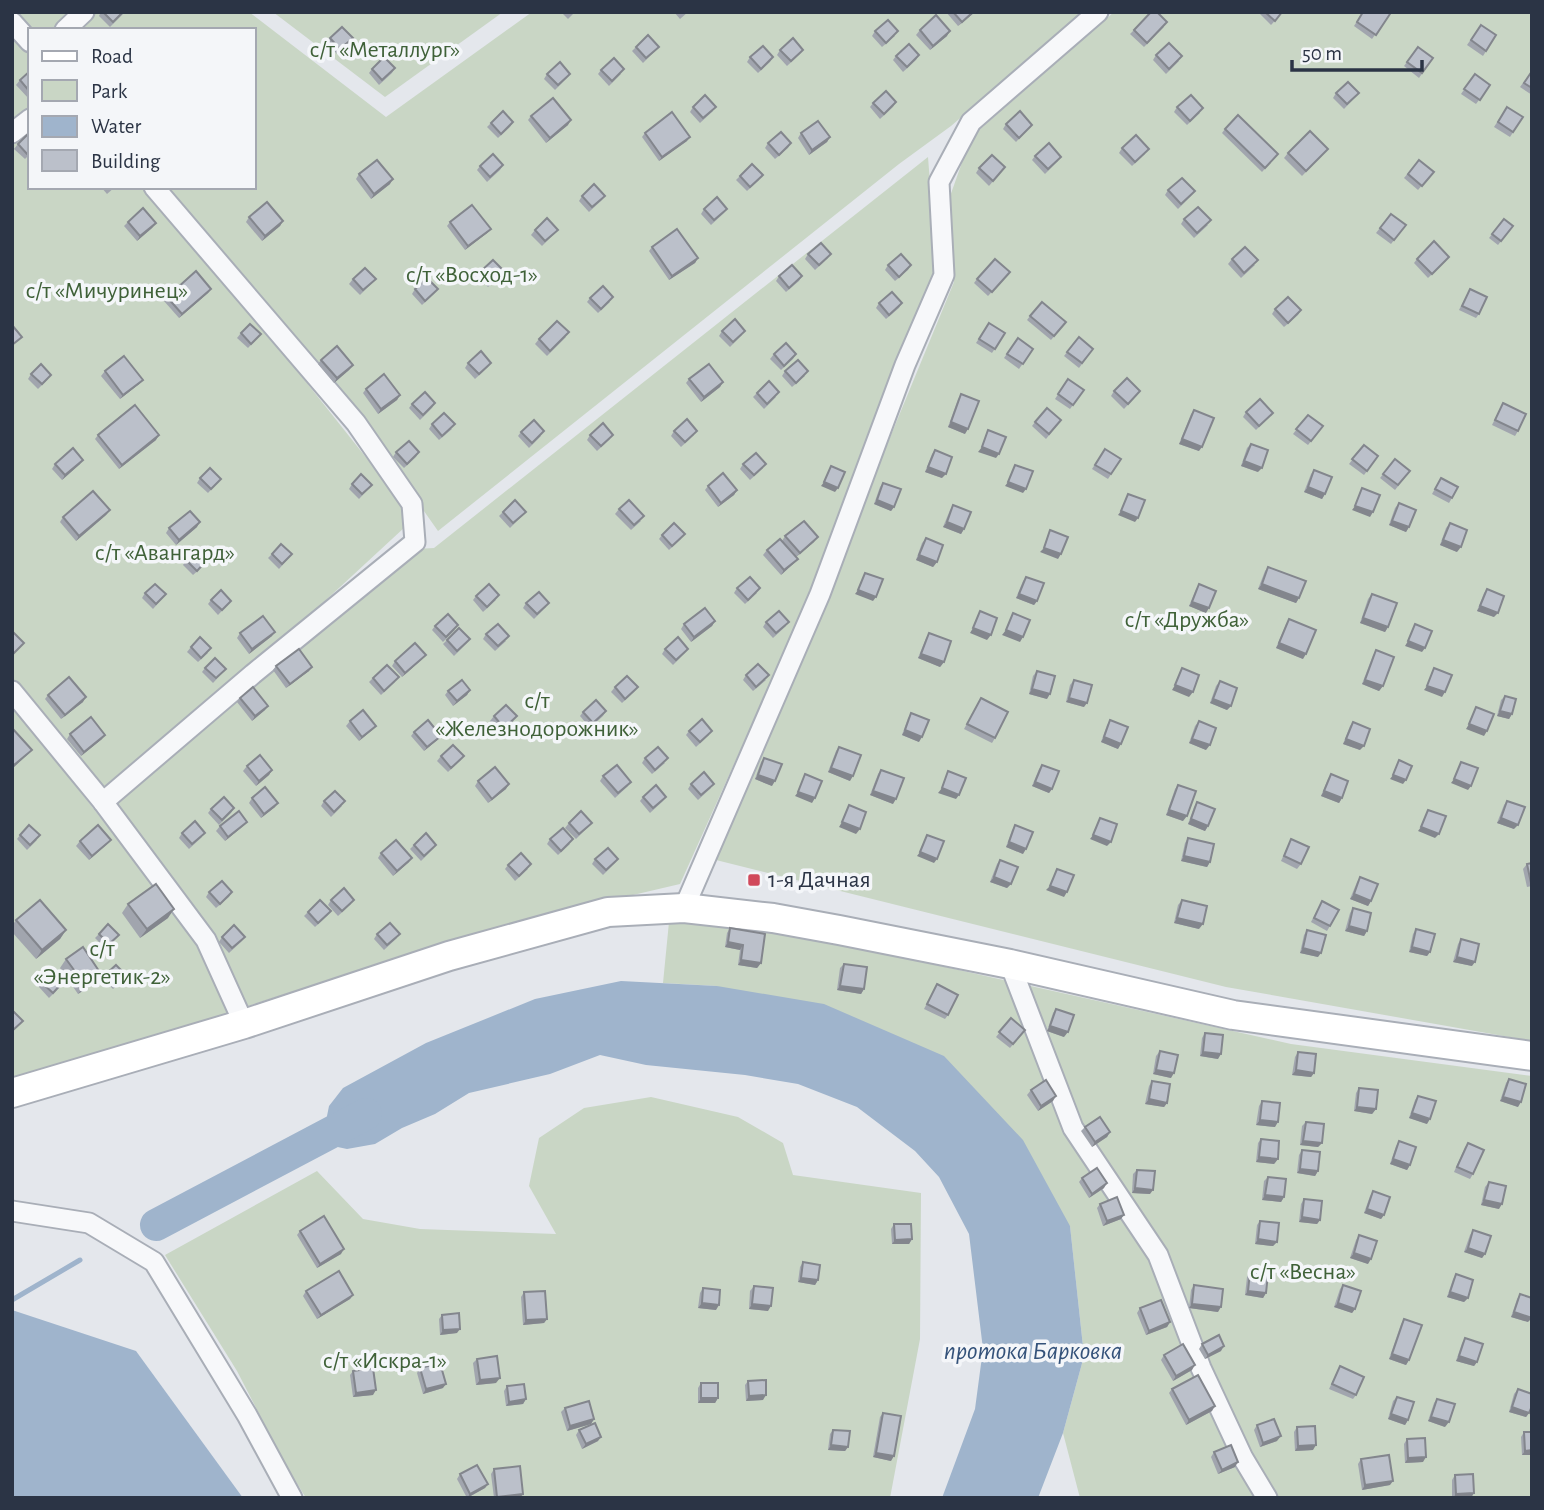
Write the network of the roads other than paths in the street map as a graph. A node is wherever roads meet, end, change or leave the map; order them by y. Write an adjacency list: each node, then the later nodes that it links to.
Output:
1 (84, 12): 4 (street)
2 (1098, 12): 11 (street)
3 (12, 22): 5 (street)
4 (67, 28)
5 (28, 40)
6 (28, 121): 7 (street)
7 (12, 133)
8 (156, 189): 10 (street)
9 (12, 691): 10 (street)
10 (103, 802): 13 (street)
11 (684, 908): 12 (main road); 13 (main road)
12 (1010, 964): 14 (main road); 18 (street)
13 (244, 1024): 15 (main road)
14 (1532, 1056)
15 (12, 1093)
16 (12, 1212): 17 (street)
17 (292, 1498)
18 (1267, 1498)

